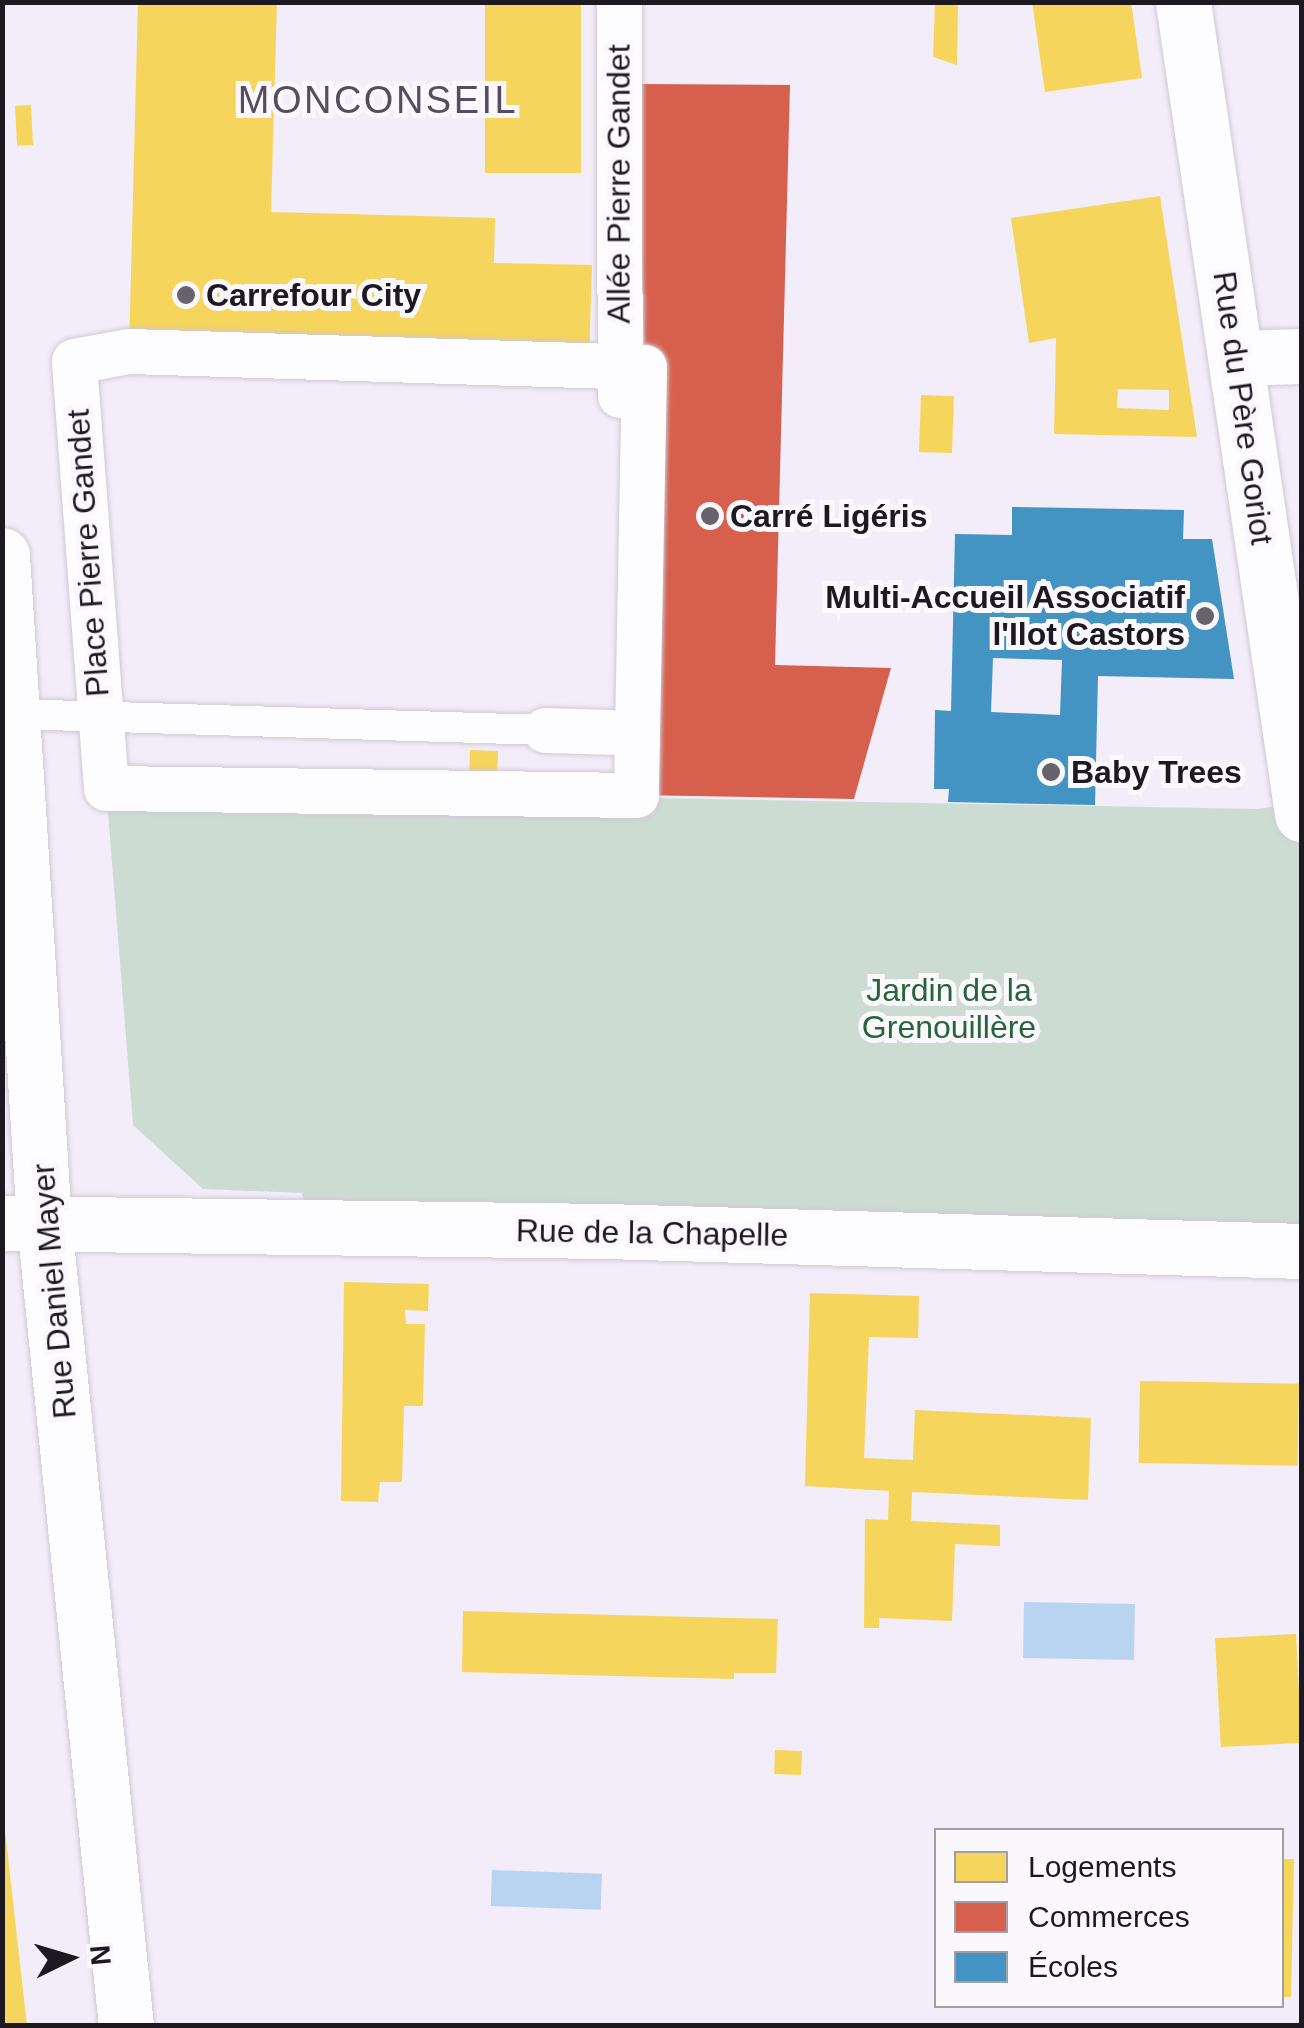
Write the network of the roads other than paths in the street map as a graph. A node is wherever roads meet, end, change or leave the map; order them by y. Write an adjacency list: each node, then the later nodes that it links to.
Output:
1 (618, 2): 5 (street, Allée Pierre Gandet)
2 (1183, 2): 4 (street, Rue du Père Goriot)
3 (1302, 356): 4 (street)
4 (1236, 358): 12 (street, Rue du Père Goriot)
5 (620, 365): 8 (street, Place Pierre Gandet); 10 (street); 11 (street)
6 (2, 555): 7 (street, Rue Daniel Mayer)
7 (13, 714): 8 (lane); 13 (street, Rue Daniel Mayer)
8 (100, 718): 9 (lane); 11 (street, Place Pierre Gandet)
9 (545, 730): 10 (street)
10 (611, 732): 11 (street)
11 (610, 794)
12 (1302, 814)
13 (24, 1223): 14 (street, Rue de la Chapelle); 15 (street, Rue Daniel Mayer)
14 (1302, 1251)
15 (126, 2026)

